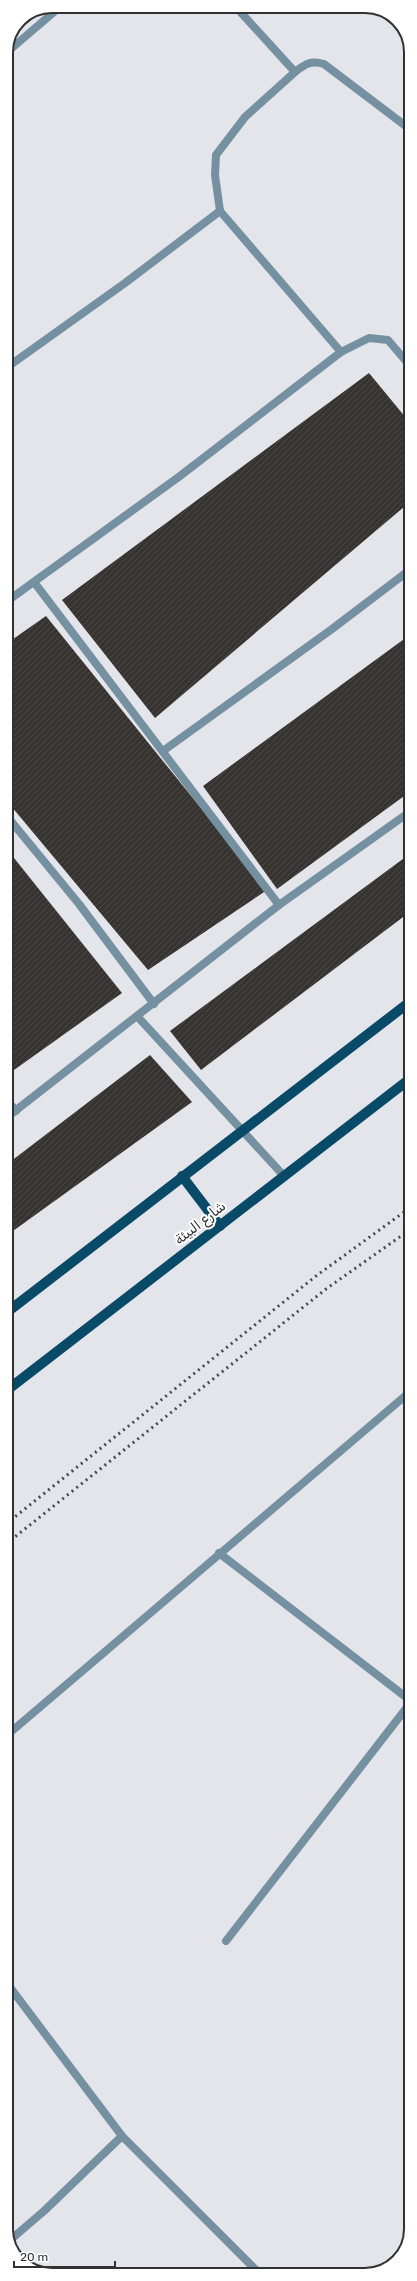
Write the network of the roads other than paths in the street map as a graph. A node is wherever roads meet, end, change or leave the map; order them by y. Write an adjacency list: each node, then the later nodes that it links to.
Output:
1 (53, 13): 3 (street)
2 (241, 13): 4 (street)
3 (14, 46)
4 (295, 72): 5 (street); 6 (street)
5 (404, 125)
6 (220, 211): 7 (street); 9 (street)
7 (341, 352): 8 (street); 11 (street)
8 (404, 358)
9 (13, 363)
10 (404, 573): 13 (street)
11 (34, 582): 12 (street); 13 (street)
12 (13, 597)
13 (163, 751): 16 (street)
14 (404, 816): 16 (street)
15 (13, 824): 17 (street)
16 (279, 905): 17 (street)
17 (154, 1004): 19 (street)
18 (404, 1006): 24 (main road)
19 (137, 1016): 22 (street); 24 (street)
20 (404, 1083): 26 (main road, شارع البيئة)
21 (13, 1107): 22 (street)
22 (16, 1111): 23 (street)
23 (13, 1113)
24 (242, 1129): 25 (main road); 26 (street)
25 (182, 1176): 27 (main road); 28 (main road)
26 (284, 1176): 27 (main road, شارع البيئة)
27 (220, 1226): 29 (main road, شارع البيئة)
28 (13, 1308)
29 (13, 1386)
30 (404, 1397): 31 (street)
31 (219, 1553): 32 (street); 34 (street)
32 (404, 1697)
33 (404, 1711): 35 (street)
34 (13, 1730)
35 (226, 1941)
36 (13, 1991): 37 (street)
37 (122, 2136): 38 (street); 39 (street)
38 (14, 2237)
39 (254, 2268)

